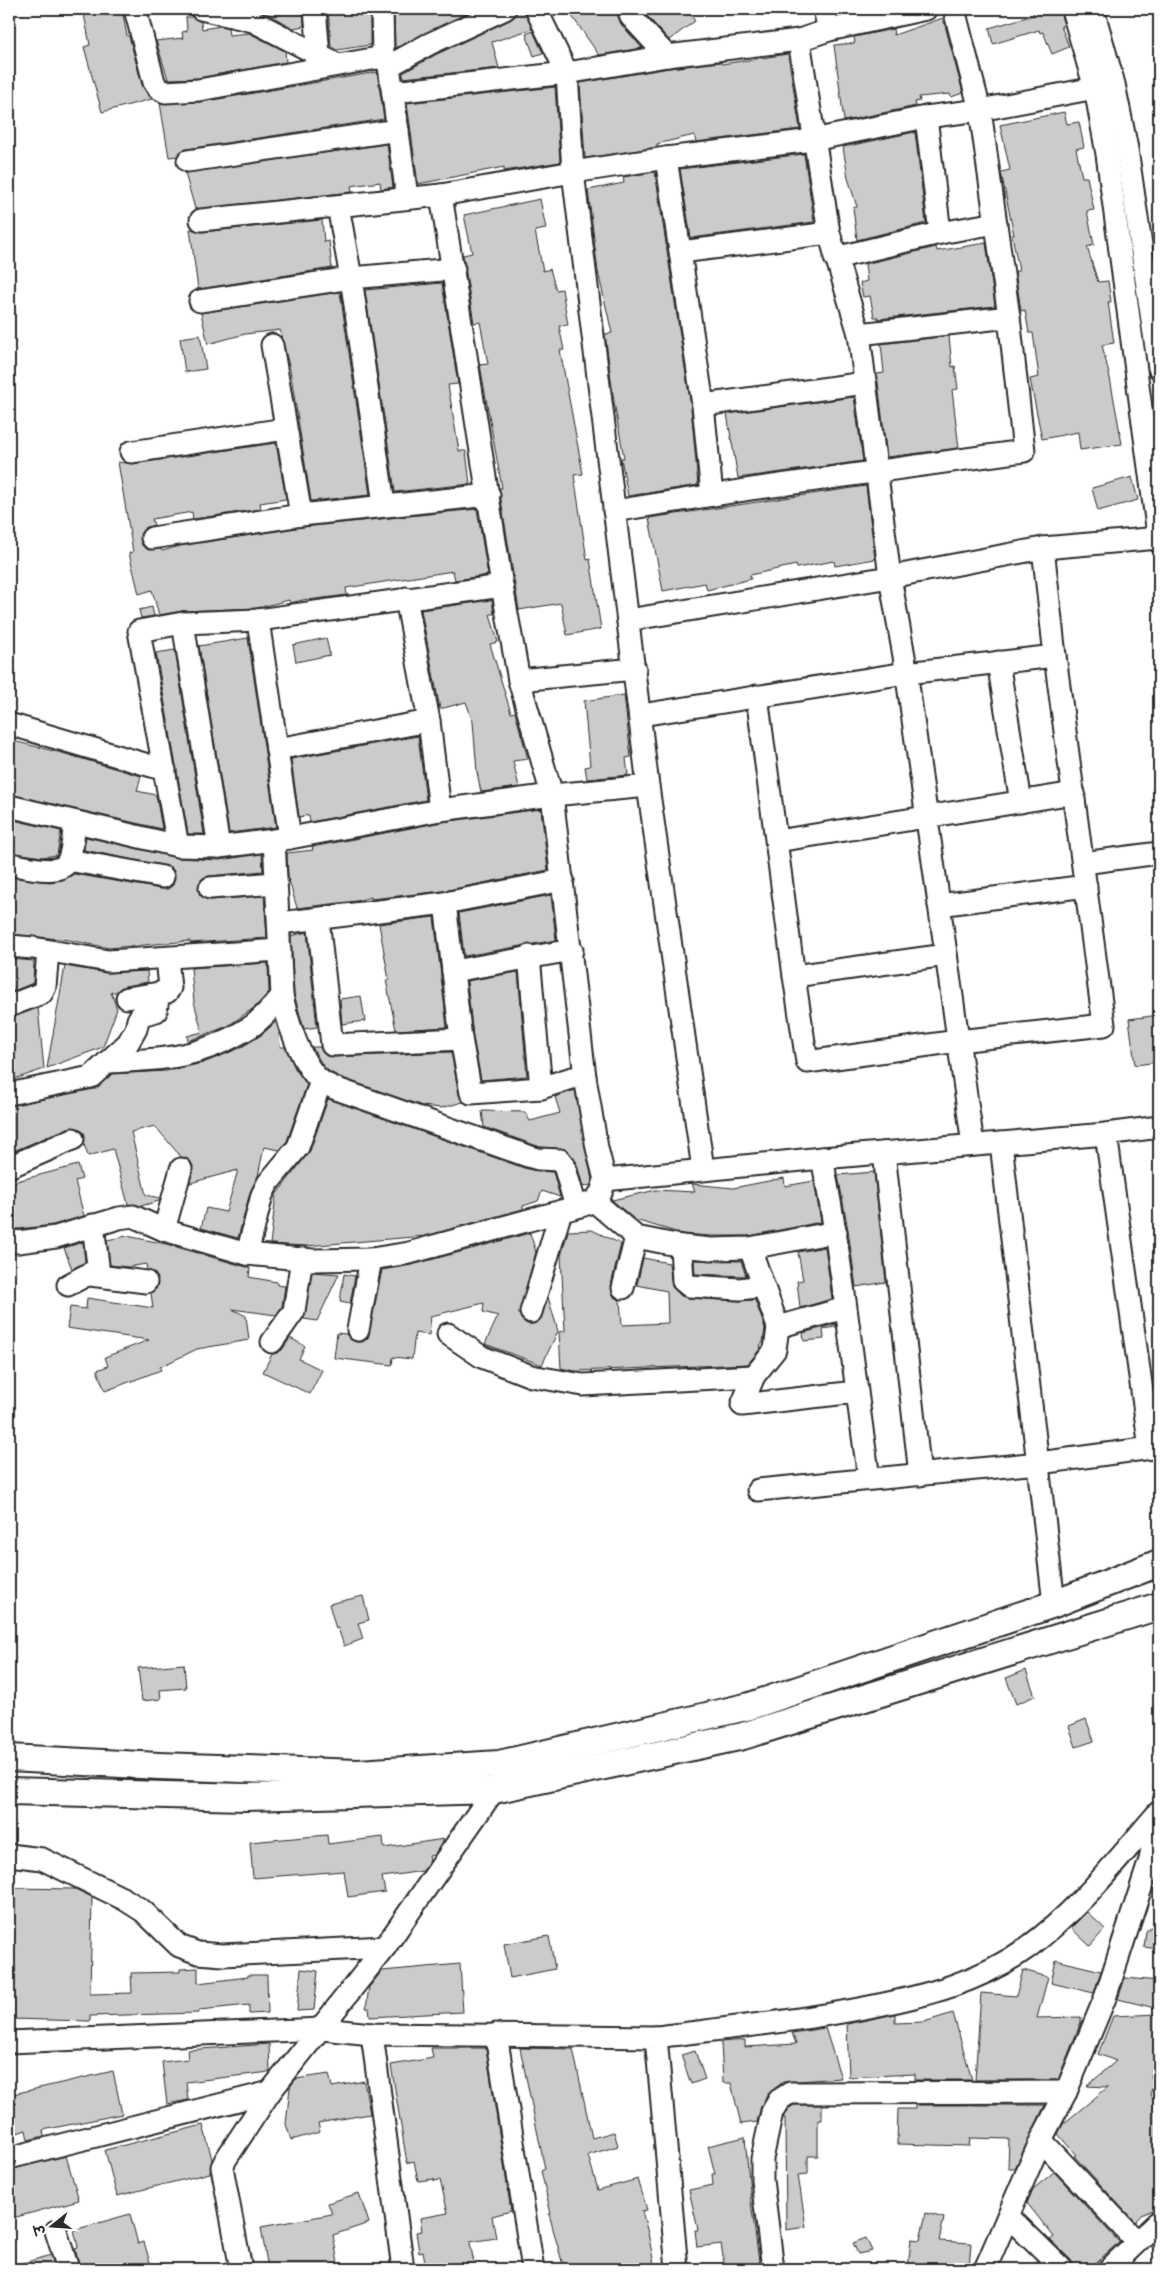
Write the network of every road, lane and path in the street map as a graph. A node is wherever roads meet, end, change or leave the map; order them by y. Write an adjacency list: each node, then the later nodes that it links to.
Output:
1 (135, 9): 18 (street)
2 (201, 9): 13 (street)
3 (315, 9): 18 (street)
4 (382, 9): 19 (street)
5 (505, 9): 19 (street)
6 (536, 9): 20 (street)
7 (628, 9): 17 (street)
8 (824, 9): 15 (street)
9 (926, 9): 15 (street)
10 (954, 9): 23 (street)
11 (1072, 9): 21 (street)
12 (1093, 9): 41 (street)
13 (222, 11): 14 (street)
14 (252, 15): 18 (street)
15 (829, 30): 16 (street)
16 (799, 40): 17 (street); 26 (street)
17 (667, 56): 20 (street)
18 (328, 60): 19 (street)
19 (386, 61): 22 (street)
20 (567, 73): 22 (street); 29 (street)
21 (1095, 88): 23 (street); 43 (street)
22 (393, 92): 25 (street)
23 (980, 110): 24 (street); 34 (street)
24 (926, 117): 26 (street); 35 (street)
25 (398, 130): 28 (street); 31 (street)
26 (813, 140): 27 (street); 36 (street)
27 (666, 158): 29 (street); 37 (street)
28 (188, 161)
29 (573, 172): 30 (street); 56 (street)
30 (441, 195): 31 (street); 39 (street)
31 (407, 197): 32 (street)
32 (338, 206): 33 (street); 40 (street)
33 (202, 220)
34 (996, 223): 35 (street); 44 (street)
35 (940, 232): 38 (street)
36 (829, 233): 37 (street); 38 (street)
37 (681, 252): 49 (street)
38 (835, 258): 45 (street)
39 (454, 269): 40 (street); 53 (street)
40 (352, 278): 42 (street); 55 (street)
41 (1154, 300): 43 (street); 47 (street)
42 (200, 301)
43 (1128, 308): 59 (street)
44 (1010, 317): 45 (street); 52 (street)
45 (859, 334): 48 (street)
46 (272, 345): 50 (street)
47 (1159, 368)
48 (866, 383): 49 (street); 52 (street)
49 (703, 405): 54 (street)
50 (285, 429): 51 (street); 57 (street)
51 (131, 452)
52 (878, 471): 54 (street); 62 (street)
53 (489, 495): 55 (street); 63 (street)
54 (712, 495): 56 (street)
55 (384, 504): 57 (street)
56 (614, 511): 66 (street)
57 (301, 514): 58 (street)
58 (152, 538)
59 (1159, 538): 60 (street); 61 (street)
60 (1159, 542)
61 (1043, 548): 62 (street); 68 (street)
62 (890, 577): 66 (street); 71 (street)
63 (502, 586): 64 (street); 72 (street)
64 (406, 598): 65 (street); 75 (street)
65 (258, 620): 67 (street); 77 (street)
66 (628, 620): 70 (street)
67 (183, 623): 78 (street); 90 (street)
68 (1055, 656): 69 (street); 80 (street)
69 (998, 662): 71 (street); 82 (street)
70 (635, 669): 72 (street); 74 (street)
71 (906, 672): 73 (street); 85 (street)
72 (519, 680): 81 (street)
73 (757, 696): 74 (street); 88 (street)
74 (641, 716): 79 (street)
75 (429, 721): 77 (street); 84 (street)
76 (9, 724): 78 (street)
77 (277, 749): 87 (street)
78 (165, 770): 89 (street)
79 (648, 786): 81 (street); 133 (street)
80 (1074, 793): 82 (street); 93 (street)
81 (552, 794): 84 (street); 96 (street)
82 (1021, 802): 85 (street)
83 (9, 806): 86 (street)
84 (440, 810): 87 (street)
85 (927, 818): 88 (street); 101 (street)
86 (75, 822): 89 (street); 92 (street)
87 (282, 839): 90 (street); 97 (street)
88 (777, 841): 112 (street)
89 (178, 846): 90 (street)
90 (219, 847)
91 (1159, 853): 93 (street)
92 (68, 860): 94 (street); 95 (street)
93 (1083, 863): 98 (street)
94 (9, 864)
95 (163, 877)
96 (563, 880): 100 (street); 106 (street)
97 (276, 883): 99 (street); 103 (street)
98 (1086, 886): 101 (street); 118 (street)
99 (210, 888)
100 (445, 903): 102 (street); 111 (street)
101 (939, 905): 108 (street)
102 (318, 919): 103 (street); 117 (street)
103 (280, 923): 105 (street)
104 (9, 946): 107 (street)
105 (280, 950): 110 (street); 114 (street)
106 (572, 950): 109 (street); 120 (street)
107 (48, 951): 110 (street); 116 (street)
108 (946, 955): 112 (street); 118 (street)
109 (529, 956): 111 (street); 122 (street)
110 (167, 958): 113 (street)
111 (453, 971): 117 (street)
112 (794, 976): 118 (street)
113 (159, 993): 115 (street); 119 (street)
114 (282, 996): 119 (street); 121 (street)
115 (127, 998)
116 (9, 1006)
117 (461, 1040): 122 (street)
118 (958, 1041): 128 (street)
119 (107, 1062): 123 (street)
120 (585, 1077): 122 (street); 134 (street)
121 (321, 1080): 135 (street); 144 (street)
122 (541, 1088)
123 (9, 1094)
124 (1159, 1127): 125 (street)
125 (1106, 1134): 127 (street); 161 (street)
126 (73, 1139): 131 (street)
127 (1001, 1143): 128 (street); 162 (street)
128 (973, 1146): 129 (street)
129 (884, 1153): 130 (street); 163 (street)
130 (822, 1158): 133 (street); 138 (street)
131 (9, 1168)
132 (181, 1169): 137 (street)
133 (703, 1169): 134 (street)
134 (605, 1180): 135 (street)
135 (577, 1206): 140 (street); 147 (street); 154 (street)
136 (94, 1225): 137 (street); 139 (street); 148 (street)
137 (164, 1230): 144 (street)
138 (836, 1232): 143 (street); 153 (street)
139 (56, 1237): 141 (street); 145 (street)
140 (636, 1237): 142 (street); 152 (street)
141 (9, 1240)
142 (681, 1246): 143 (street); 151 (street)
143 (750, 1248): 151 (street)
144 (248, 1254): 146 (street)
145 (9, 1255)
146 (302, 1258): 147 (street); 158 (street)
147 (371, 1259): 156 (street)
148 (90, 1275): 149 (street); 150 (street)
149 (146, 1282)
150 (68, 1285)
151 (763, 1286): 155 (street)
152 (623, 1288)
153 (846, 1308): 155 (street); 160 (street)
154 (531, 1312)
155 (778, 1327): 159 (street)
156 (358, 1330)
157 (448, 1334): 159 (street)
158 (272, 1342)
159 (754, 1376): 160 (street)
160 (856, 1392): 164 (street)
161 (1155, 1447): 162 (street)
162 (1039, 1463): 163 (street); 167 (street)
163 (920, 1475): 164 (street)
164 (869, 1478): 165 (street)
165 (758, 1490)
166 (1159, 1563): 167 (main road)
167 (1054, 1604): 169 (main road)
168 (1157, 1611): 170 (main road)
169 (9, 1758)
170 (494, 1790): 171 (main road); 174 (street)
171 (9, 1791)
172 (1159, 1810): 178 (street); 181 (street)
173 (9, 1855): 174 (street)
174 (385, 1947): 175 (street)
175 (322, 2029): 176 (street); 179 (street); 180 (street)
176 (372, 2034): 177 (street); 190 (street)
177 (496, 2034): 178 (street); 191 (street)
178 (656, 2037): 192 (street)
179 (9, 2042)
180 (270, 2092): 183 (street); 189 (street)
181 (1066, 2092): 182 (street); 193 (street)
182 (1042, 2140): 184 (street); 187 (street)
183 (9, 2158)
184 (1008, 2216): 194 (street); 195 (street)
185 (1159, 2221): 187 (street)
186 (56, 2231): 188 (street)
187 (1137, 2242): 196 (street)
188 (68, 2269)
189 (240, 2269)
190 (403, 2269)
191 (533, 2269)
192 (677, 2269)
193 (773, 2269)
194 (985, 2269)
195 (1062, 2269)
196 (1109, 2269)

